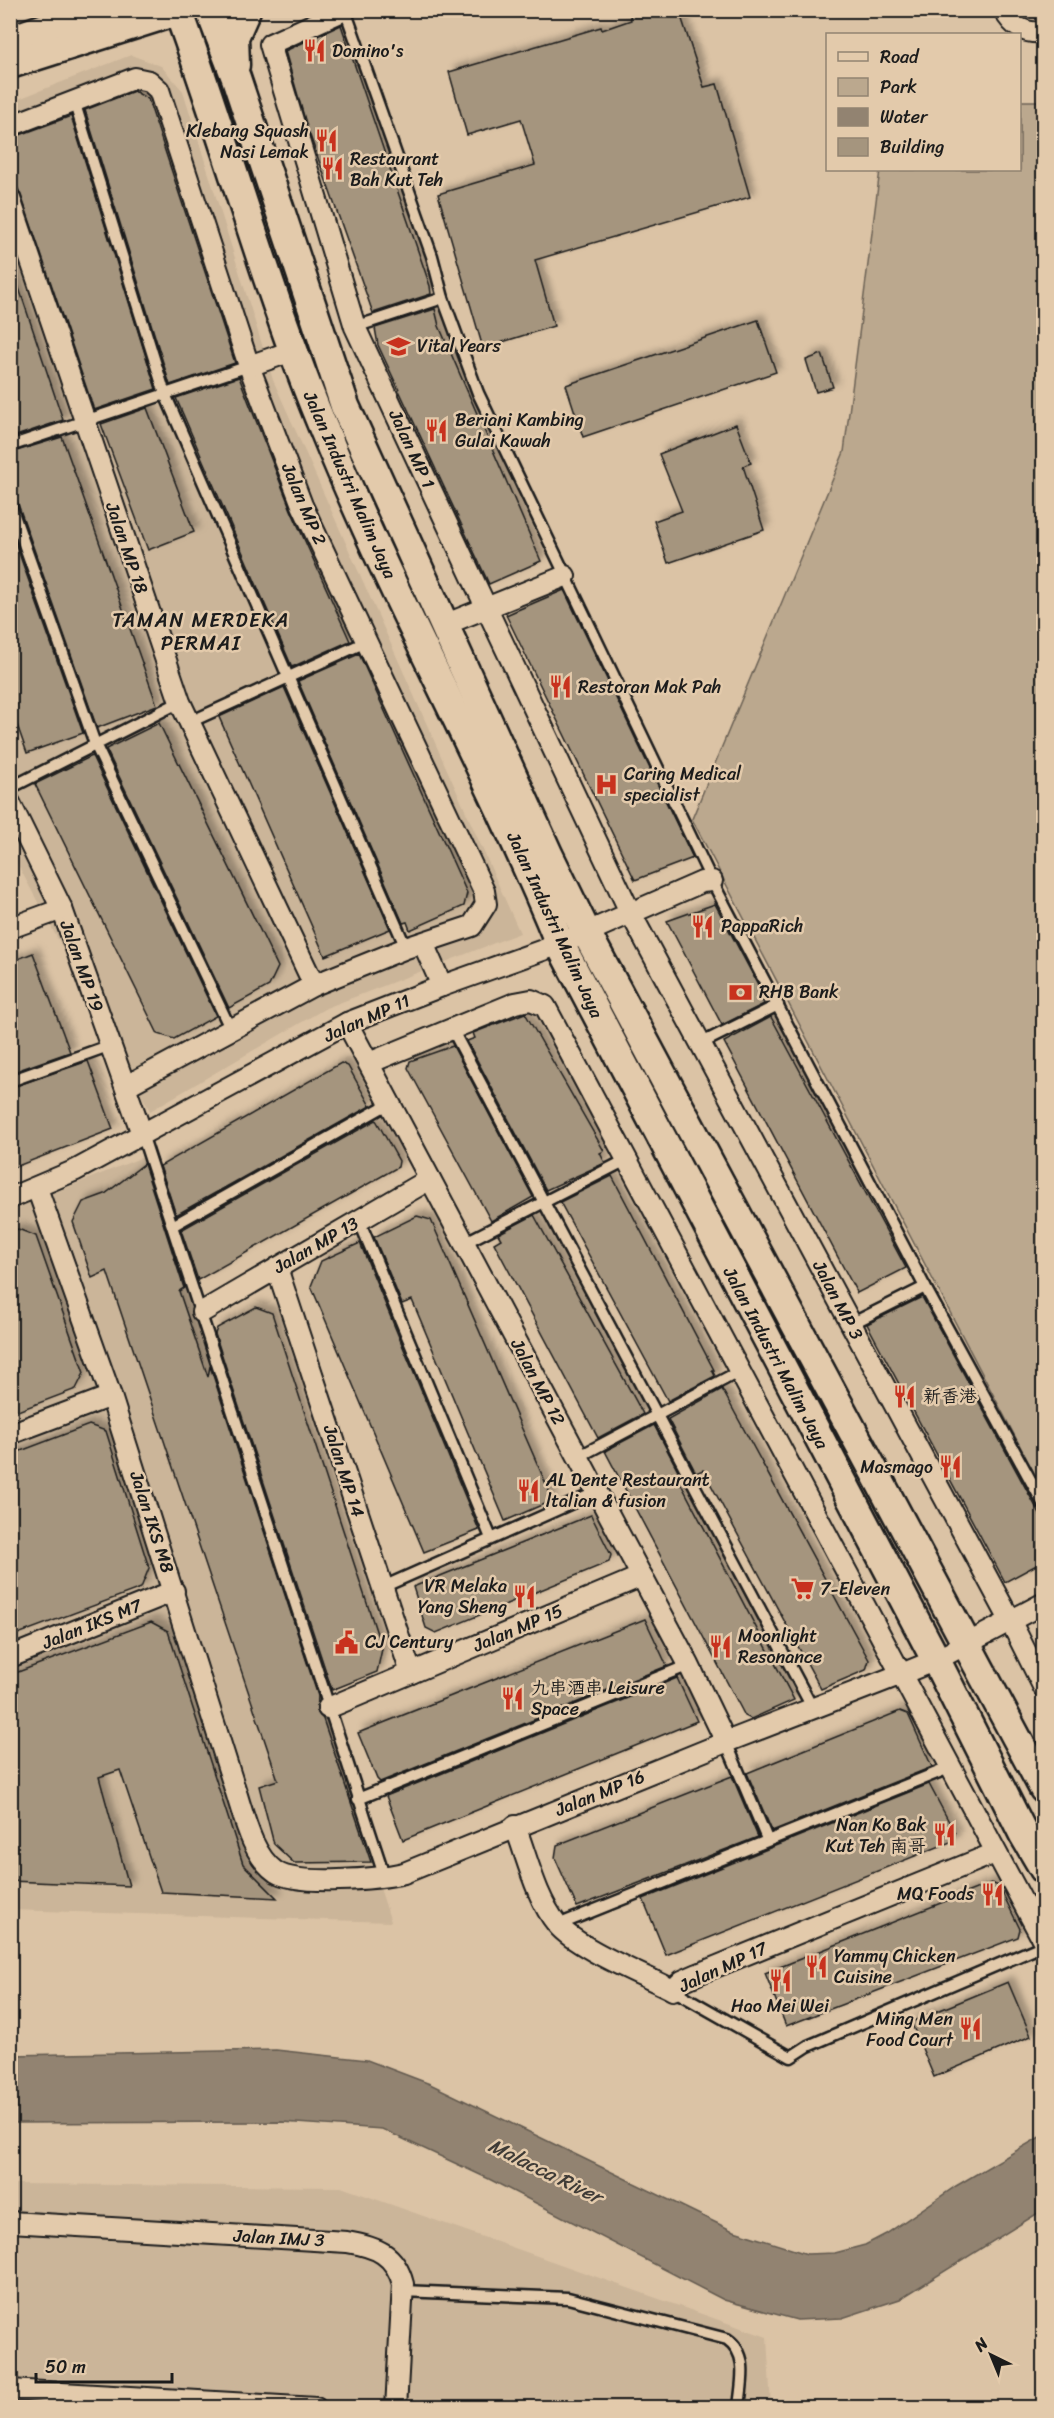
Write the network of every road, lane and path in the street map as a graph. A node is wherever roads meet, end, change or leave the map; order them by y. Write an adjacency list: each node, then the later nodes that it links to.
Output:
1 (210, 10): 10 (main road, Jalan Industri Malim Jaya)
2 (246, 10): 10 (main road)
3 (345, 10): 15 (lane); 16 (street, Jalan MP 1)
4 (1004, 10): 7 (street)
5 (179, 11): 6 (main road); 11 (main road, Jalan Industri Malim Jaya)
6 (105, 21): 8 (main road); 9 (main road); 11 (main road)
7 (1044, 32)
8 (10, 40)
9 (10, 64)
10 (236, 78): 25 (main road, Jalan Industri Malim Jaya)
11 (211, 100): 17 (main road, Jalan Industri Malim Jaya)
12 (74, 101): 13 (street); 18 (street, Jalan MP 2); 19 (lane)
13 (10, 126)
14 (10, 199): 20 (street, Jalan MP 18)
15 (443, 298): 16 (lane); 23 (lane)
16 (355, 327): 24 (street, Jalan MP 1)
17 (292, 351): 18 (street); 38 (main road, Jalan Industri Malim Jaya)
18 (249, 366): 19 (lane); 26 (street, Jalan MP 2)
19 (165, 394): 20 (lane); 27 (lane)
20 (84, 422): 21 (lane); 28 (street, Jalan MP 18)
21 (10, 446)
22 (10, 504): 30 (lane)
23 (565, 576): 24 (street); 33 (lane)
24 (486, 607): 25 (street); 35 (street, Jalan MP 1)
25 (444, 625): 37 (main road, Jalan Industri Malim Jaya)
26 (368, 641): 27 (lane); 39 (street, Jalan MP 2)
27 (288, 677): 29 (lane); 39 (lane)
28 (180, 702): 29 (street, Jalan MP 18); 30 (lane)
29 (190, 722): 40 (street, Jalan MP 18)
30 (95, 744): 31 (lane); 45 (lane)
31 (10, 788)
32 (10, 803): 34 (street, Jalan MP 19)
33 (712, 881): 35 (street, Jalan MP 11); 42 (lane)
34 (62, 909): 36 (street); 47 (street, Jalan MP 19)
35 (630, 912): 37 (street, Jalan MP 11); 46 (street, Jalan MP 3)
36 (10, 928)
37 (586, 932): 38 (street, Jalan MP 11); 78 (main road, Jalan Industri Malim Jaya)
38 (560, 944): 41 (street, Jalan MP 11); 80 (main road, Jalan Industri Malim Jaya)
39 (414, 946): 40 (street); 41 (street)
40 (314, 985): 45 (street)
41 (442, 986): 43 (street, Jalan MP 11)
42 (778, 1005): 46 (lane); 62 (lane)
43 (347, 1023): 48 (street, Jalan MP 12); 52 (street, Jalan MP 11)
44 (452, 1029): 48 (street); 53 (street); 57 (lane)
45 (231, 1030): 50 (street)
46 (700, 1044): 64 (street, Jalan MP 3)
47 (111, 1045): 49 (lane); 50 (street, Jalan MP 19)
48 (369, 1064): 51 (street, Jalan MP 12)
49 (10, 1081)
50 (126, 1086): 52 (street, Jalan MP 19)
51 (390, 1103): 54 (street, Jalan MP 12); 59 (lane)
52 (142, 1134): 55 (street, Jalan MP 11); 59 (lane)
53 (626, 1160): 57 (lane); 65 (street)
54 (430, 1179): 58 (street, Jalan MP 13); 60 (street, Jalan MP 12)
55 (37, 1188): 56 (street, Jalan MP 11); 66 (street, Jalan IKS M8)
56 (10, 1198)
57 (544, 1201): 60 (lane); 67 (lane)
58 (359, 1220): 61 (street, Jalan MP 13); 72 (lane)
59 (174, 1224): 63 (lane)
60 (464, 1243): 69 (street, Jalan MP 12)
61 (277, 1268): 63 (street, Jalan MP 13); 74 (street, Jalan MP 14)
62 (925, 1287): 64 (lane); 71 (lane)
63 (202, 1312): 85 (lane)
64 (851, 1324): 77 (street, Jalan MP 3)
65 (740, 1371): 67 (lane); 83 (street)
66 (111, 1396): 68 (street); 75 (street, Jalan IKS M8)
67 (657, 1415): 69 (lane); 86 (lane)
68 (10, 1434)
69 (578, 1457): 70 (street, Jalan MP 12)
70 (597, 1492): 72 (lane); 73 (street, Jalan MP 12)
71 (1044, 1505)
72 (491, 1538): 74 (lane)
73 (642, 1576): 81 (street, Jalan MP 12); 82 (street, Jalan MP 15)
74 (382, 1587): 82 (street, Jalan MP 14)
75 (174, 1592): 79 (street, Jalan IKS M7); 94 (street, Jalan IKS M8)
76 (1044, 1603): 77 (street, Jalan MP 16)
77 (1010, 1620): 78 (street, Jalan MP 16); 84 (street, Jalan MP 3)
78 (967, 1643): 80 (street, Jalan MP 16); 89 (main road, Jalan Industri Malim Jaya)
79 (10, 1657)
80 (936, 1660): 83 (street, Jalan MP 16); 95 (main road, Jalan Industri Malim Jaya)
81 (689, 1665): 87 (street, Jalan MP 12); 90 (lane)
82 (411, 1673): 85 (street, Jalan MP 15)
83 (899, 1675): 86 (street, Jalan MP 16); 88 (street)
84 (1044, 1688)
85 (328, 1708): 90 (lane)
86 (813, 1709): 87 (street, Jalan MP 16)
87 (726, 1742): 91 (street, Jalan MP 16); 92 (lane)
88 (949, 1768): 92 (lane); 93 (street)
89 (1044, 1789)
90 (358, 1799): 96 (lane)
91 (515, 1827): 96 (street, Jalan MP 16); 97 (street, Jalan MP 17)
92 (768, 1839): 97 (lane)
93 (995, 1853): 98 (street); 99 (street, Jalan MP 17)
94 (263, 1857): 96 (street, Jalan MP 16)
95 (1044, 1869)
96 (385, 1878)
97 (558, 1925): 99 (street, Jalan MP 17)
98 (1044, 1943): 99 (lane)
99 (673, 1990)
100 (10, 2222): 101 (street, Jalan IMJ 3)
101 (402, 2291): 104 (street, Jalan IMJ 3); 105 (lane)
102 (10, 2390): 103 (street)
103 (316, 2408)
104 (396, 2408)
105 (739, 2408)

